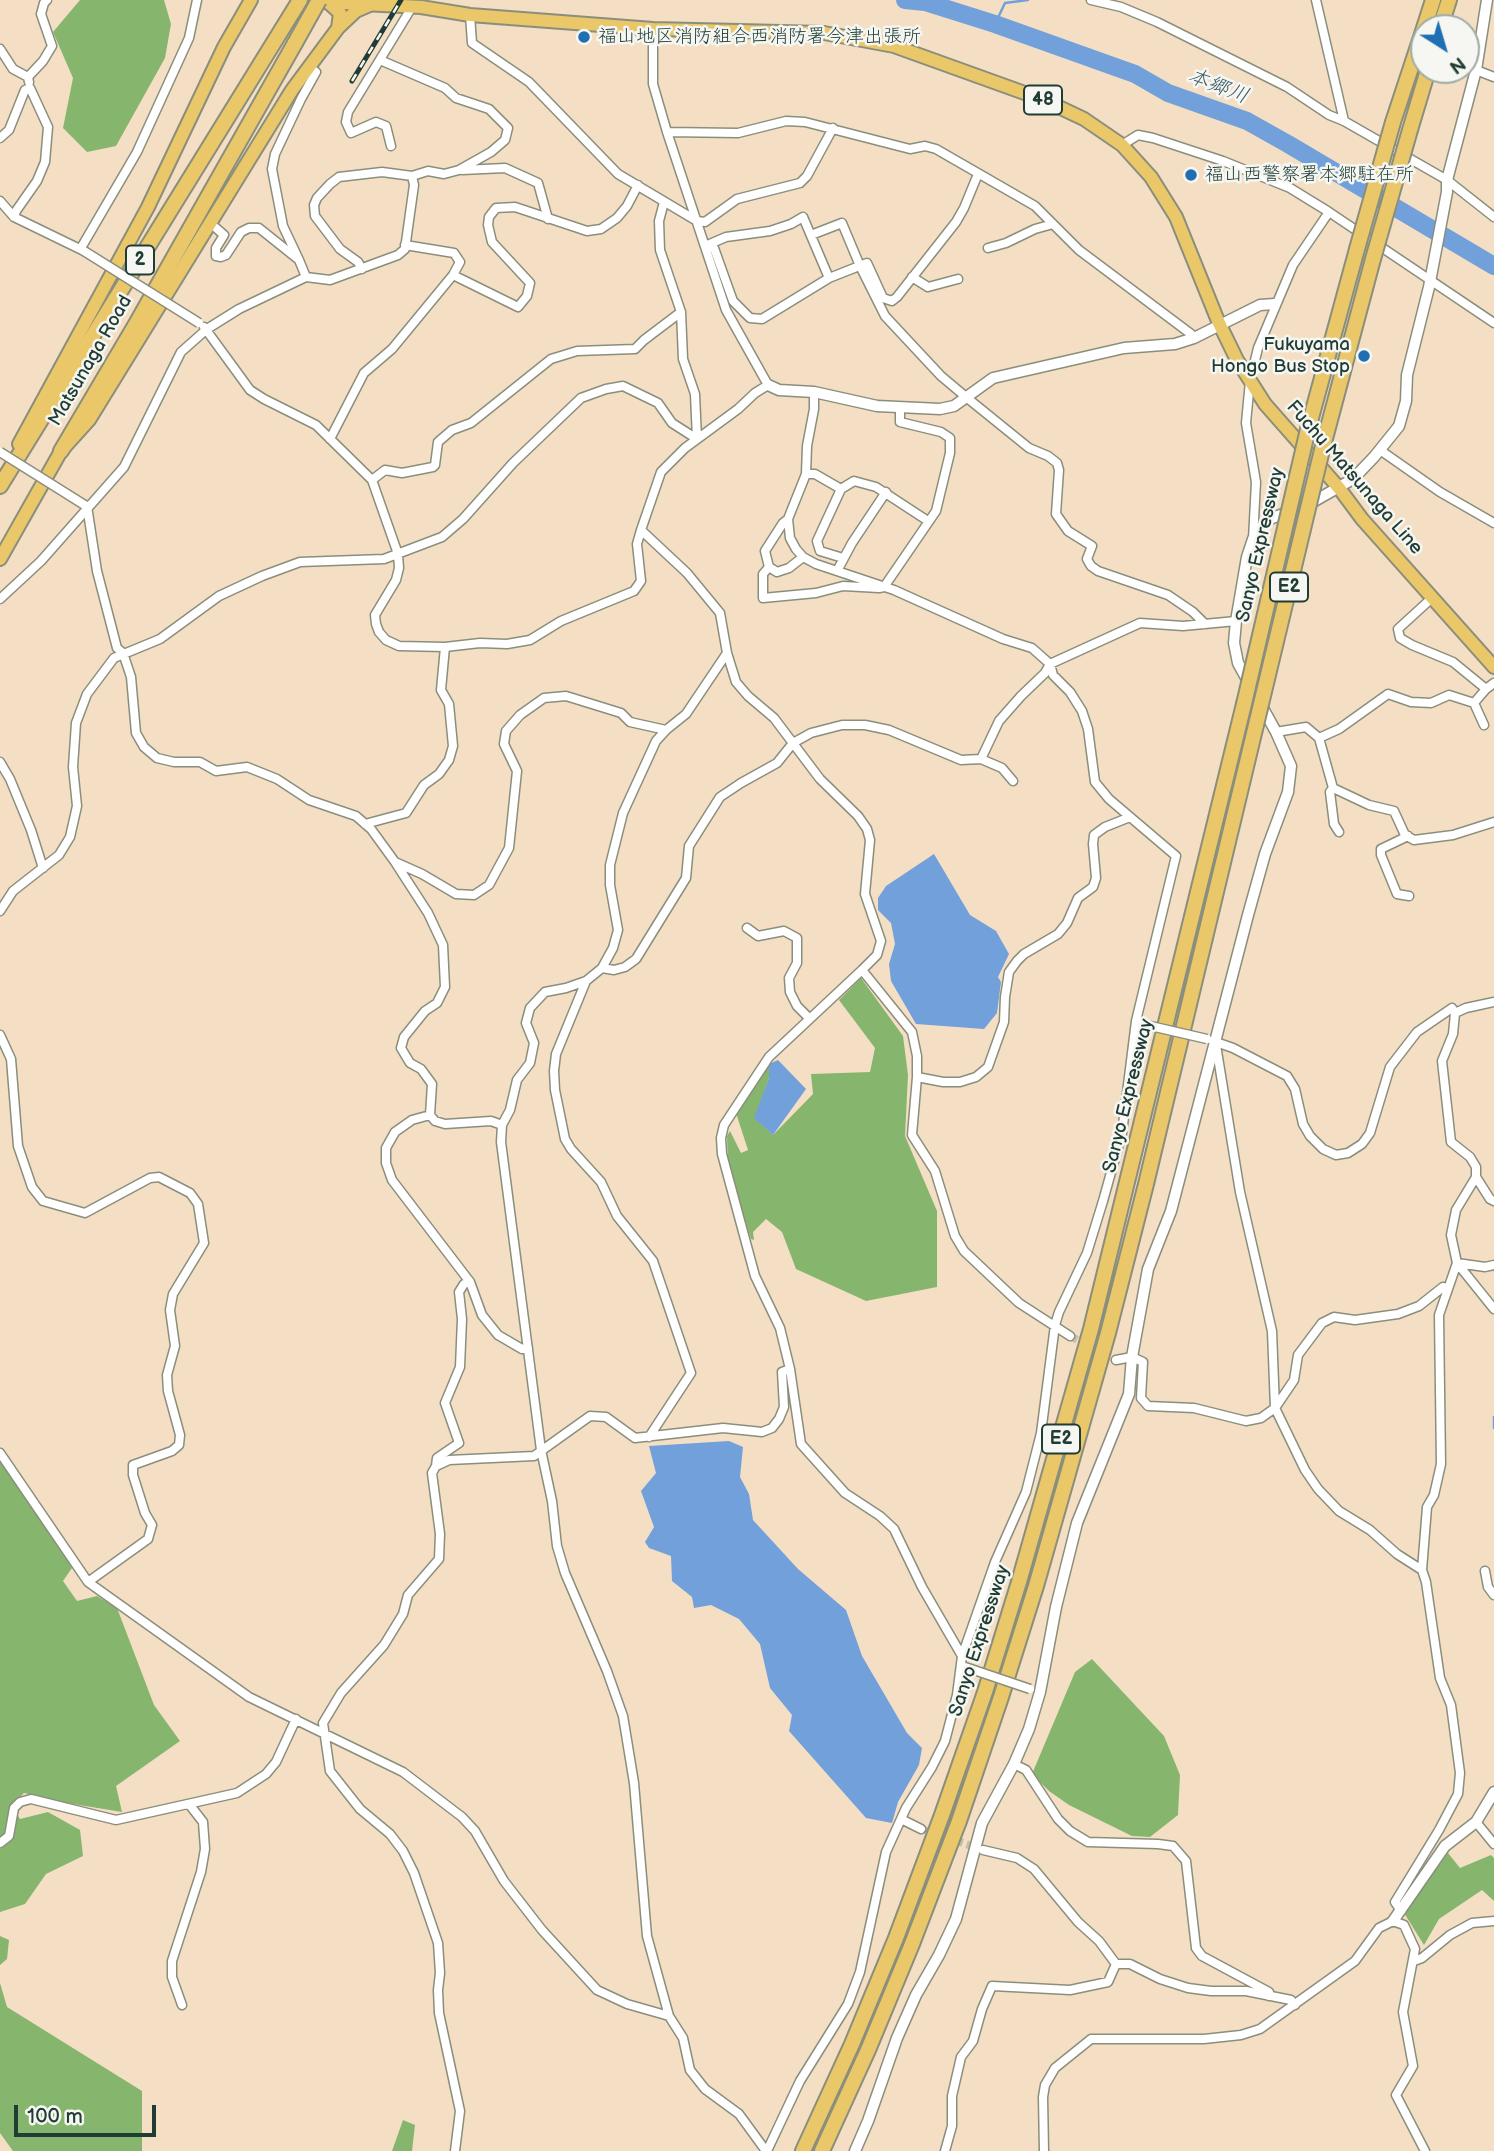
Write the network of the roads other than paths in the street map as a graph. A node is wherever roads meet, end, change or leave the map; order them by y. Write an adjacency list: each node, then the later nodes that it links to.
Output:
1 (47, 0): 19 (street)
2 (197, 0): 49 (street)
3 (251, 0): 77 (main road)
4 (300, 0): 77 (highway, Matsunaga Road / 2)
5 (1091, 0): 24 (street)
6 (1316, 0): 23 (street)
7 (1487, 0): 14 (street)
8 (322, 1): 9 (main road, Fuchu Matsunaga Line / 48); 12 (main road); 73 (highway, Matsunaga Road / 2, bridge)
9 (372, 4): 10 (main road, Fuchu Matsunaga Line / 48); 12 (main road)
10 (412, 7): 11 (main road, Fuchu Matsunaga Line / 48); 16 (street)
11 (470, 15): 13 (main road, Fuchu Matsunaga Line / 48); 35 (street)
12 (338, 28): 17 (main road)
13 (653, 29): 27 (street); 29 (main road, Fuchu Matsunaga Line / 48)
14 (1480, 45)
15 (0, 49): 19 (street)
16 (380, 60): 30 (street); 31 (street)
17 (309, 67): 44 (main road); 50 (street)
18 (1410, 70): 184 (highway, Sanyo Expressway / E2, bridge)
19 (29, 77): 22 (street)
20 (1424, 84): 185 (highway, Sanyo Expressway / E2, bridge)
21 (1472, 84): 34 (street)
22 (30, 88): 28 (street); 39 (street)
23 (1340, 106): 24 (street); 25 (street)
24 (1329, 115): 25 (street)
25 (1343, 121): 34 (street)
26 (833, 128): 27 (street); 32 (street); 42 (street)
27 (667, 132): 42 (street)
28 (0, 138)
29 (1122, 145): 38 (street); 62 (main road, Fuchu Matsunaga Line / 48)
30 (391, 146)
31 (459, 170): 33 (street); 41 (street)
32 (978, 174): 43 (street); 55 (street)
33 (412, 176): 46 (street); 52 (street)
34 (1447, 180): 40 (street); 58 (street)
35 (638, 186): 37 (street); 41 (street)
36 (0, 201): 39 (street)
37 (664, 202): 42 (street); 60 (street)
38 (1329, 212): 58 (street); 59 (street)
39 (14, 217): 49 (street)
40 (1494, 217)
41 (548, 219): 53 (street)
42 (697, 221): 47 (street)
43 (1053, 224): 48 (street); 64 (street)
44 (212, 227): 50 (street); 73 (main road)
45 (811, 235): 47 (street); 51 (street); 56 (street)
46 (405, 245): 52 (street); 53 (street)
47 (705, 246): 56 (street); 66 (street)
48 (989, 248)
49 (83, 250): 63 (street, bridge)
50 (299, 260): 54 (street)
51 (860, 266): 55 (street); 56 (street); 68 (street)
52 (362, 269): 54 (street)
53 (453, 275): 70 (street)
54 (306, 277): 63 (street)
55 (912, 277): 57 (street)
56 (829, 278)
57 (958, 279)
58 (1430, 280): 61 (street); 72 (street)
59 (1275, 304): 62 (street); 65 (street)
60 (681, 312): 71 (street); 76 (street)
61 (1494, 323)
62 (1220, 325): 64 (street); 65 (main road, Fuchu Matsunaga Line / 48)
63 (207, 329): 70 (street); 81 (street)
64 (1194, 338): 68 (street)
65 (1250, 381): 78 (main road, Fuchu Matsunaga Line / 48); 86 (street)
66 (768, 385): 67 (street); 71 (street)
67 (814, 393): 69 (street); 75 (street)
68 (966, 397): 69 (street); 97 (street)
69 (900, 407): 83 (street)
70 (330, 439): 76 (street)
71 (697, 439): 85 (street); 87 (street)
72 (1380, 450): 78 (street); 84 (street)
73 (61, 451): 90 (main road, Matsunaga Road / 2)
74 (0, 452): 81 (street, bridge)
75 (806, 474): 79 (street); 82 (street)
76 (372, 480): 87 (street)
77 (0, 484)
78 (1339, 488): 86 (street); 94 (main road, Fuchu Matsunaga Line / 48)
79 (841, 489): 80 (street); 89 (street)
80 (886, 492): 83 (street); 89 (street)
81 (85, 505): 95 (street); 99 (street)
82 (788, 519): 88 (street); 91 (street)
83 (928, 521): 93 (street)
84 (1494, 523)
85 (641, 530): 98 (street); 100 (street)
86 (1253, 539): 96 (street)
87 (398, 554): 98 (street); 99 (street)
88 (803, 557): 91 (street); 92 (street)
89 (840, 558): 92 (street)
90 (0, 559)
91 (769, 567): 93 (street)
92 (836, 570): 93 (street)
93 (884, 587): 101 (street)
94 (1433, 597): 102 (main road, Fuchu Matsunaga Line / 48); 104 (street)
95 (0, 599)
96 (1236, 621): 97 (street); 108 (street)
97 (1205, 624): 101 (street)
98 (445, 647): 117 (street)
99 (123, 653): 117 (street); 121 (street)
100 (727, 653): 107 (street); 110 (street)
101 (1050, 664): 111 (street); 115 (street)
102 (1494, 667)
103 (1494, 683): 104 (street)
104 (1486, 688): 105 (street)
105 (1474, 703): 106 (street); 109 (street)
106 (1483, 725)
107 (666, 730): 120 (street); 125 (street)
108 (1276, 732): 109 (street); 133 (street)
109 (1319, 738): 114 (street)
110 (793, 743): 111 (street); 125 (street); 126 (street)
111 (981, 759): 113 (street)
112 (0, 762): 121 (street)
113 (1013, 781)
114 (1333, 788): 118 (street); 119 (street)
115 (1130, 817): 131 (street); 134 (street)
116 (1494, 822): 119 (street)
117 (365, 824): 120 (street)
118 (1339, 832)
119 (1408, 836): 122 (street)
120 (395, 862): 135 (street)
121 (43, 868): 123 (street)
122 (1409, 896)
123 (0, 911)
124 (747, 928): 130 (street)
125 (602, 968): 127 (street)
126 (862, 970): 130 (street); 134 (street)
127 (586, 981): 136 (street); 151 (street)
128 (1494, 1002): 129 (street)
129 (1455, 1013): 133 (street); 137 (street)
130 (809, 1018): 149 (street)
131 (1139, 1023): 133 (street, bridge); 144 (street)
132 (0, 1035): 157 (street)
133 (1211, 1040): 147 (street); 150 (street)
134 (917, 1077): 144 (street)
135 (430, 1115): 136 (street); 141 (street)
136 (502, 1125): 146 (street)
137 (1476, 1177): 138 (street); 139 (street)
138 (1494, 1201)
139 (1457, 1263): 140 (street); 142 (street); 143 (street)
140 (1494, 1265)
141 (470, 1282): 146 (street); 154 (street)
142 (1448, 1287): 150 (street); 155 (street)
143 (1494, 1309)
144 (1055, 1325): 145 (street); 159 (street)
145 (1070, 1336)
146 (528, 1348): 152 (street)
147 (1132, 1357): 148 (street); 150 (street); 161 (street)
148 (1116, 1360)
149 (790, 1369): 151 (street); 159 (street)
150 (1275, 1408): 155 (street)
151 (649, 1437): 152 (street)
152 (541, 1450): 154 (street); 181 (street)
153 (0, 1453): 157 (street)
154 (436, 1466): 163 (street)
155 (1422, 1570): 173 (street)
156 (1485, 1571): 158 (street)
157 (88, 1582): 162 (street)
158 (1494, 1595)
159 (962, 1656): 160 (street)
160 (963, 1667): 161 (street, bridge); 167 (street)
161 (1035, 1690): 164 (street)
162 (296, 1719): 163 (street); 166 (street)
163 (324, 1734): 181 (street); 182 (street)
164 (1014, 1764): 178 (street); 186 (street)
165 (1494, 1792): 168 (street)
166 (189, 1804): 170 (street); 179 (street)
167 (901, 1819): 169 (street); 183 (street)
168 (1476, 1822): 171 (street); 173 (street)
169 (920, 1829)
170 (0, 1843)
171 (1494, 1844)
172 (984, 1850): 177 (street)
173 (1401, 1911): 174 (street)
174 (1393, 1921): 176 (street); 180 (street)
175 (1494, 1921): 176 (street)
176 (1414, 1961): 189 (street)
177 (1116, 1964): 178 (street); 187 (street)
178 (1269, 1996): 180 (street)
179 (183, 2005)
180 (1295, 2005): 188 (street)
181 (669, 2016): 183 (street)
182 (455, 2151)
183 (767, 2151)
184 (803, 2151)
185 (822, 2151)
186 (855, 2151)
187 (945, 2151)
188 (1044, 2151)
189 (1426, 2151)

